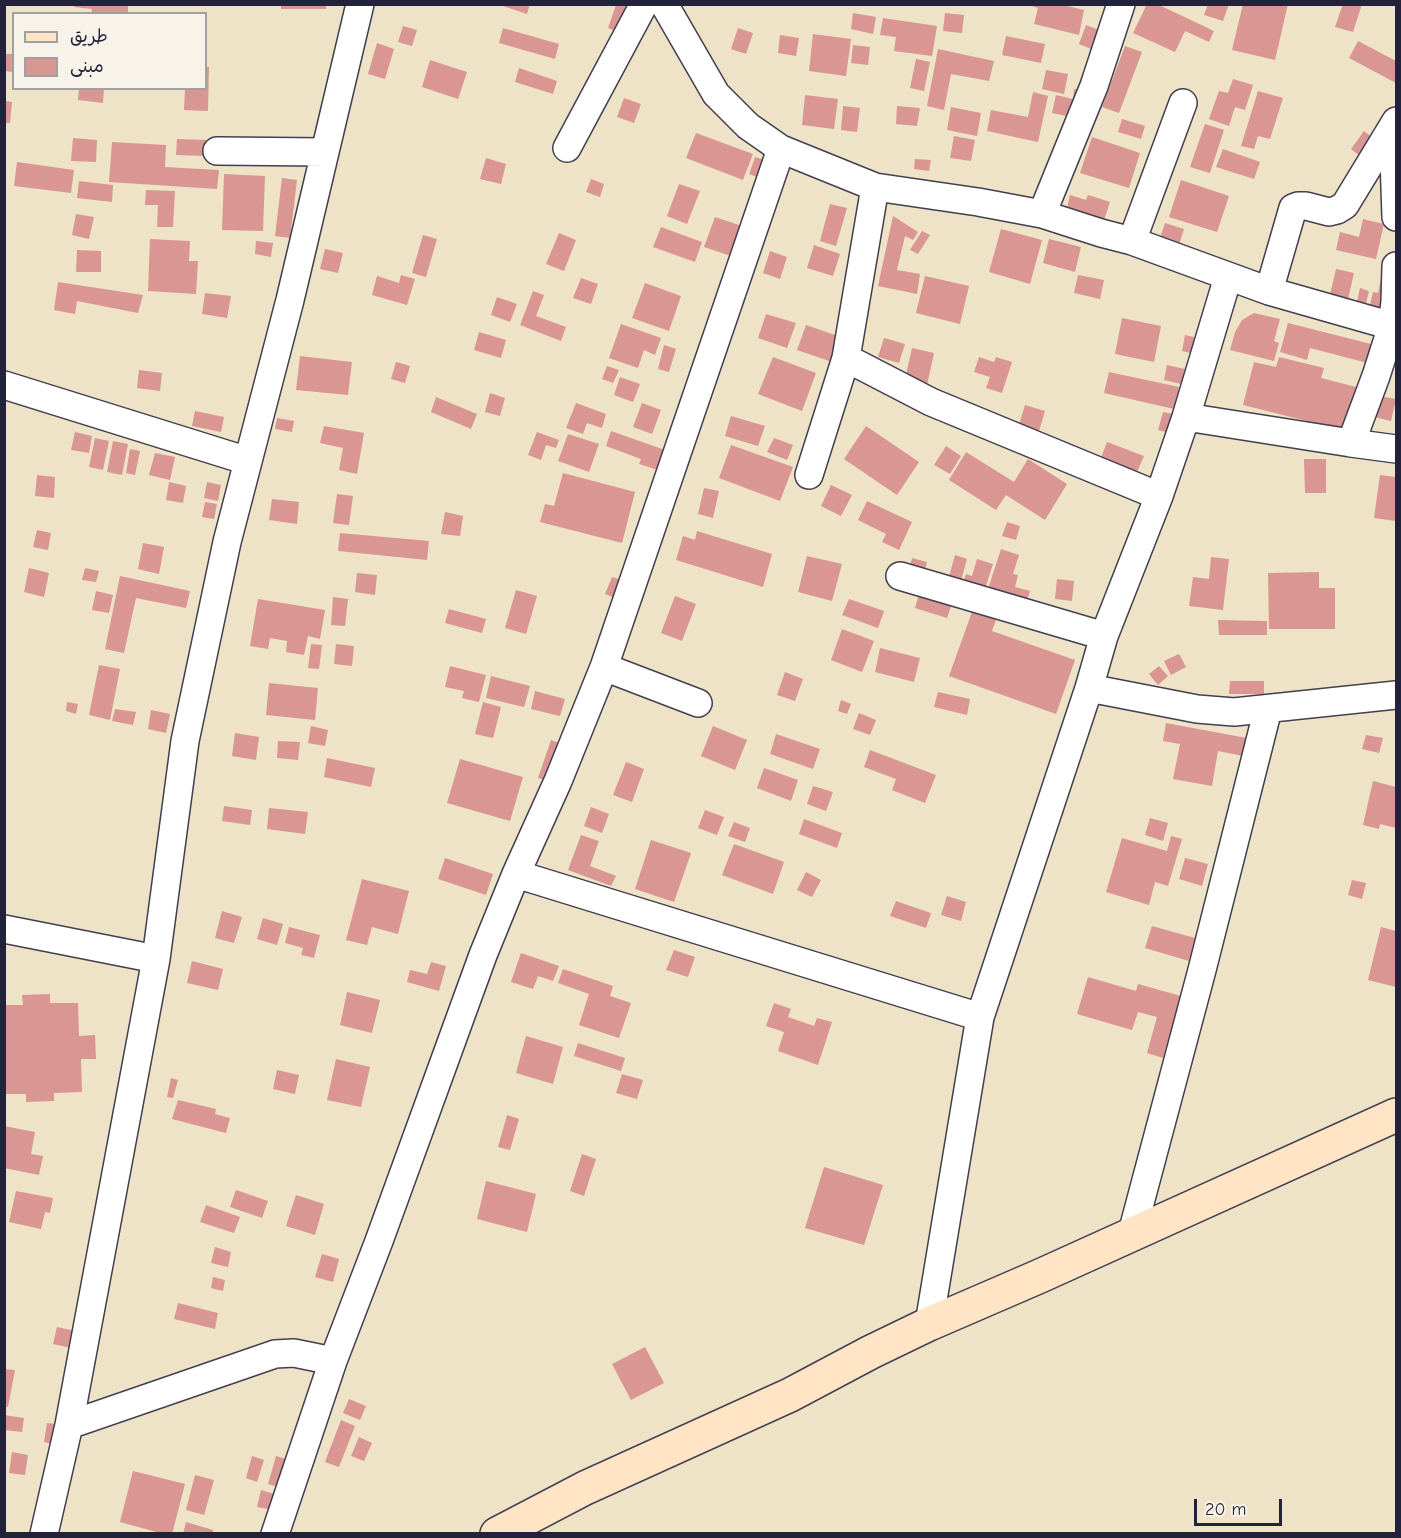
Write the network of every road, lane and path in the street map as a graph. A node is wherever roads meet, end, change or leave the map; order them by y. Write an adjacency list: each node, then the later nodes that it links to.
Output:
1 (360, 4): 10 (street)
2 (644, 4): 7 (street)
3 (664, 4): 8 (street)
4 (1121, 4): 12 (street)
5 (1184, 103): 14 (street)
6 (1395, 125): 13 (street); 17 (street)
7 (567, 148)
8 (781, 149): 11 (street); 29 (street)
9 (217, 151): 10 (street)
10 (325, 152): 24 (street)
11 (875, 187): 12 (street); 19 (street)
12 (1042, 214): 14 (street)
13 (1396, 217)
14 (1132, 241): 16 (street)
15 (1396, 266): 18 (street)
16 (1228, 277): 17 (street); 21 (street)
17 (1269, 291): 18 (street)
18 (1392, 326): 22 (street)
19 (846, 358): 25 (street); 26 (street)
20 (4, 385): 24 (street)
21 (1186, 417): 22 (street); 26 (street)
22 (1351, 443): 23 (street)
23 (1396, 449)
24 (248, 461): 36 (street)
25 (809, 475)
26 (1159, 496): 28 (street)
27 (900, 576): 28 (street)
28 (1104, 636): 30 (street)
29 (604, 667): 32 (street); 34 (street)
30 (1089, 688): 33 (street); 37 (street)
31 (1396, 695): 33 (street)
32 (698, 703)
33 (1268, 709): 39 (street)
34 (516, 874): 37 (street); 41 (street)
35 (4, 929): 36 (street)
36 (156, 959): 42 (street)
37 (980, 1017): 40 (street)
38 (1396, 1115): 39 (street)
39 (1132, 1233): 40 (street)
40 (929, 1324): 45 (street)
41 (333, 1361): 42 (street); 44 (street)
42 (69, 1425): 43 (street)
43 (44, 1533)
44 (275, 1533)
45 (497, 1533)

